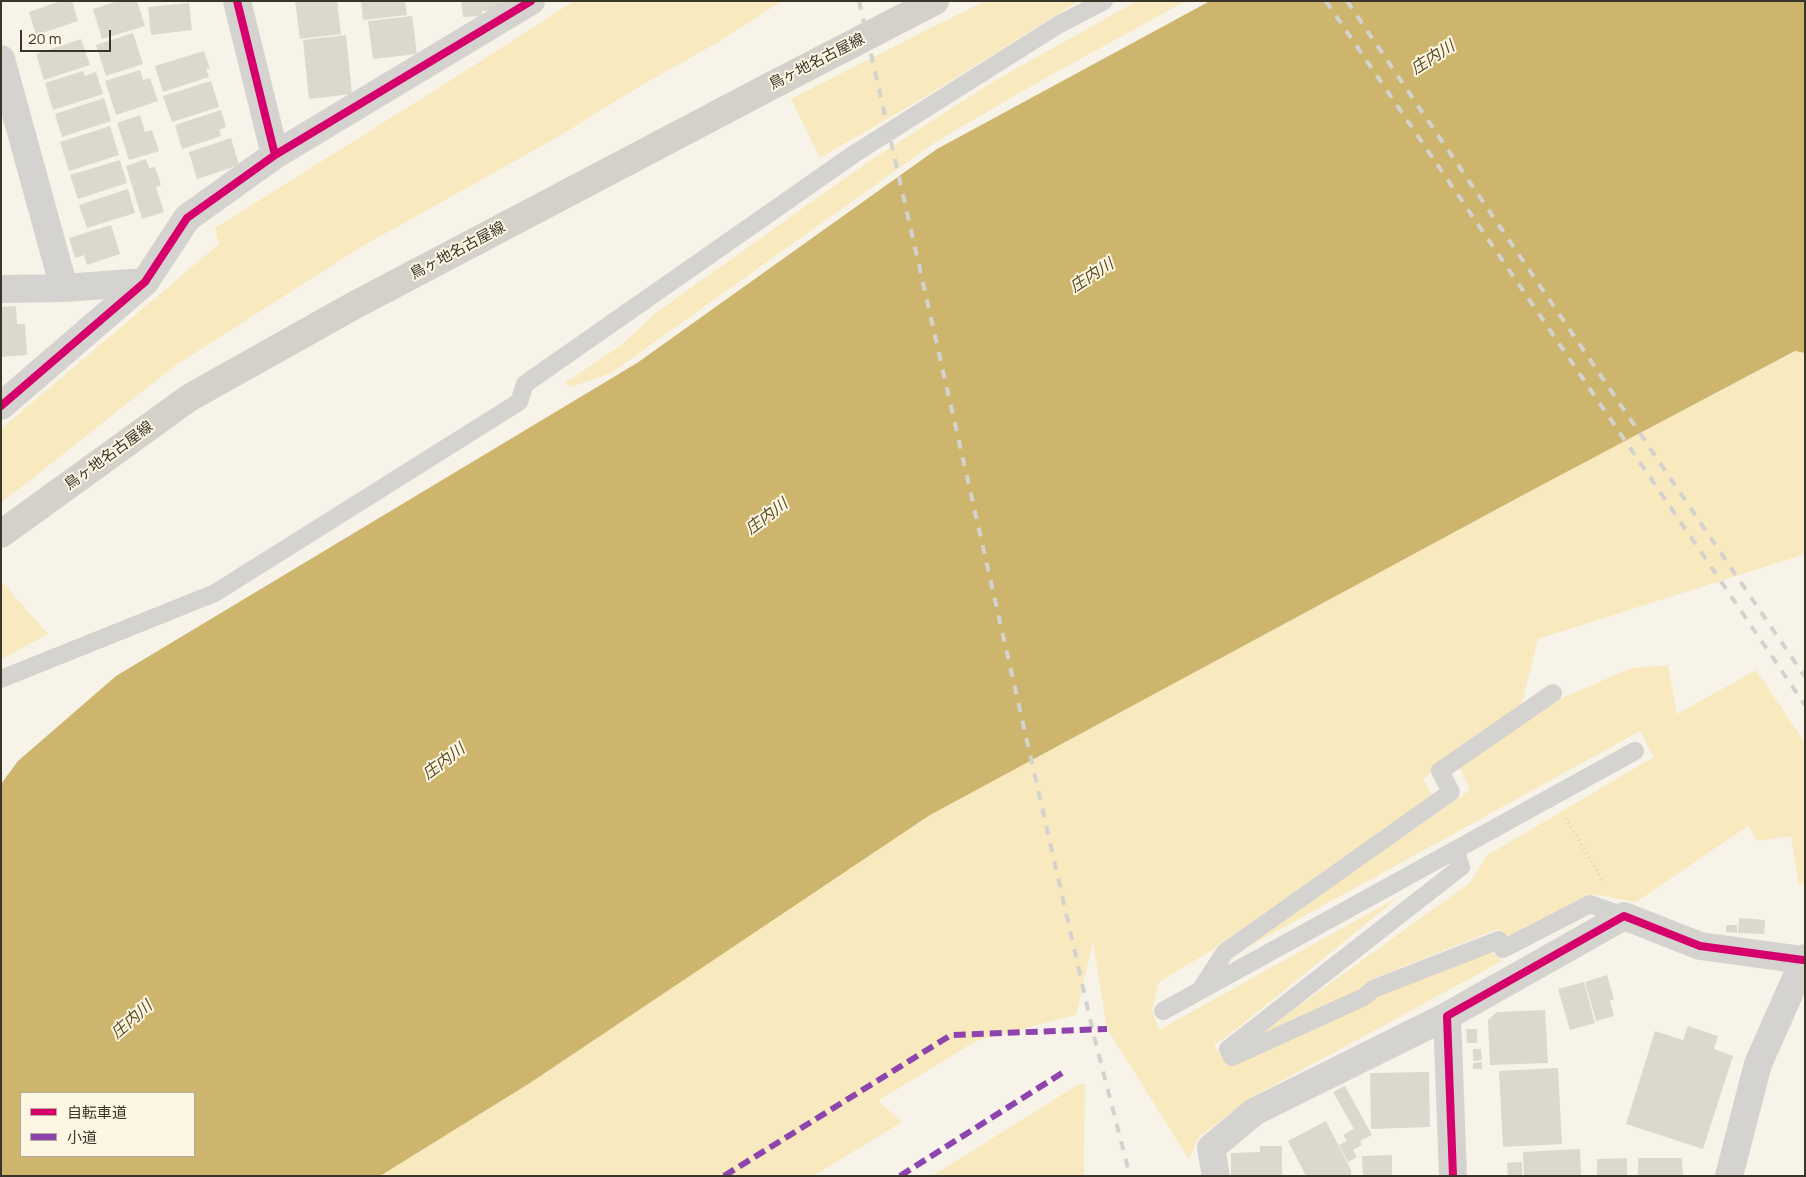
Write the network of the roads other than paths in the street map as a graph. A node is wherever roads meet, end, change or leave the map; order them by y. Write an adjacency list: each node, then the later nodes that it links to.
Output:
1 (237, 1): 6 (street)
2 (531, 1): 6 (street)
3 (935, 1): 11 (main road, 鳥ヶ地名古屋線)
4 (1104, 1): 12 (lane)
5 (1, 59): 8 (street)
6 (275, 155): 7 (street)
7 (145, 282): 8 (street); 10 (street)
8 (64, 288): 9 (street)
9 (1, 289)
10 (1, 406)
11 (1, 534)
12 (1, 678)
13 (1553, 693): 18 (lane)
14 (1635, 752): 15 (lane)
15 (1455, 850): 16 (lane); 18 (lane)
16 (1624, 916): 17 (street); 20 (street)
17 (1804, 959): 23 (street)
18 (1199, 991): 19 (lane)
19 (1164, 1011)
20 (1447, 1016): 21 (street); 22 (street)
21 (1216, 1176)
22 (1453, 1176)
23 (1729, 1176)

